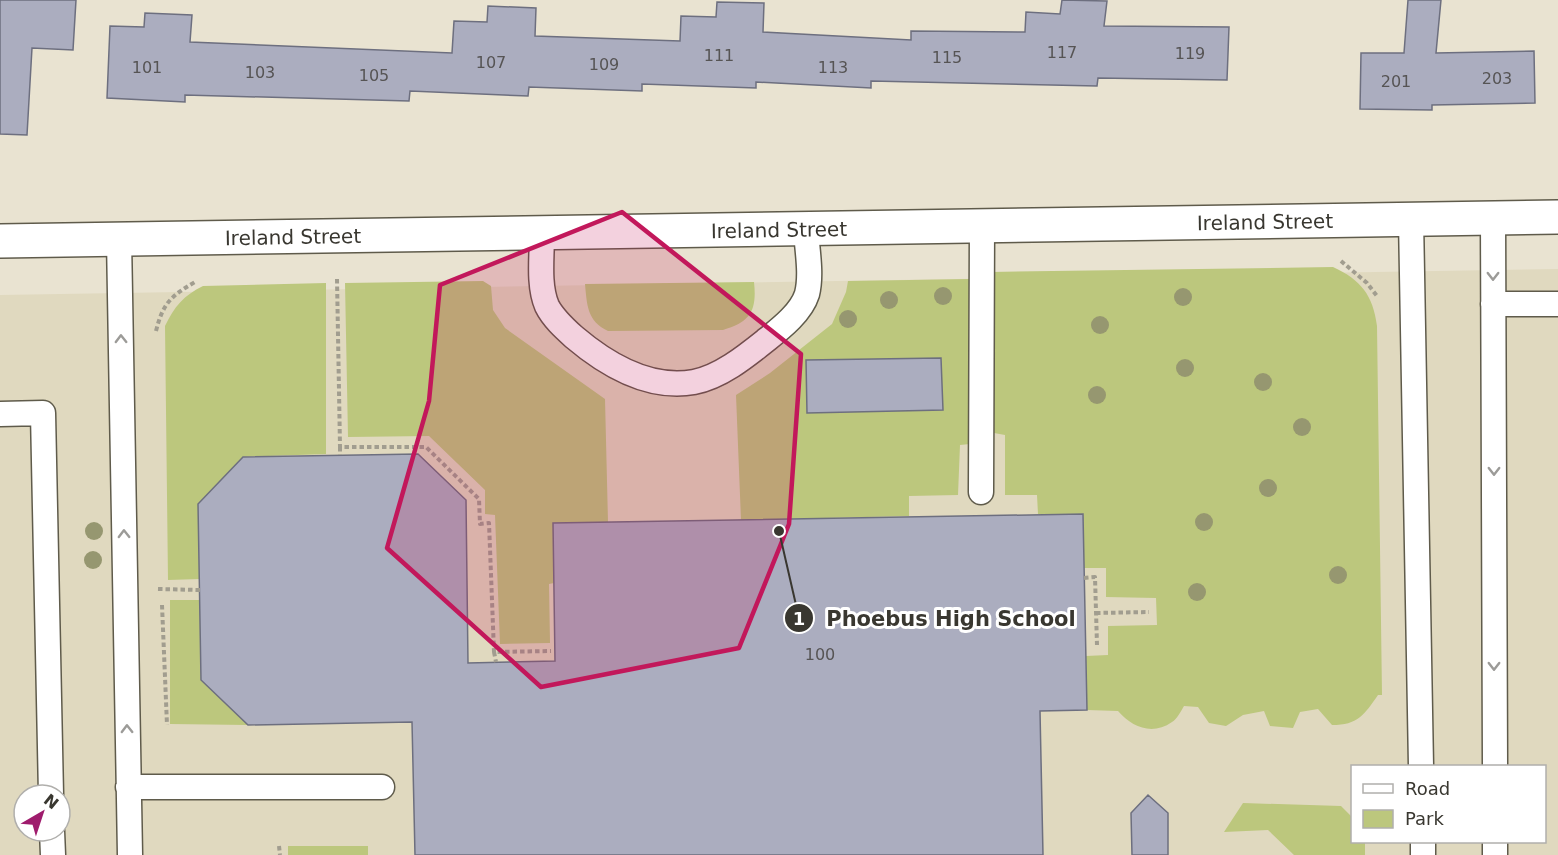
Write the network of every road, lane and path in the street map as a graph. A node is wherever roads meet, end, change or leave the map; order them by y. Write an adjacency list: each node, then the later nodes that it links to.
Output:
1 (1558, 217): 2 (street, Ireland Street)
2 (1493, 218): 3 (street, Ireland Street); 11 (lane, one-way to 11)
3 (1411, 219): 4 (street, Ireland Street); 27 (lane)
4 (982, 226): 5 (street, Ireland Street); 17 (lane)
5 (806, 230): 6 (street, Ireland Street); 6 (lane)
6 (542, 234): 7 (street, Ireland Street)
7 (119, 240): 8 (street, Ireland Street); 30 (lane, one-way to 7)
8 (0, 241)
9 (336, 279): 15 (path)
10 (195, 282): 13 (path)
11 (1493, 304): 12 (lane); 28 (lane, one-way to 28)
12 (1558, 304)
13 (156, 334)
14 (0, 414): 29 (lane)
15 (340, 447): 16 (path); 24 (path)
16 (340, 456)
17 (981, 492)
18 (162, 578): 26 (path)
19 (1084, 578): 21 (path)
20 (1149, 612): 21 (path)
21 (1096, 613): 22 (path)
22 (1097, 645)
23 (551, 651): 24 (path)
24 (494, 652): 25 (path)
25 (496, 662)
26 (167, 725)
27 (1421, 765)
28 (1495, 765)
29 (51, 783)
30 (128, 787): 31 (lane); 33 (lane)
31 (382, 787)
32 (279, 846): 34 (path)
33 (130, 855)
34 (280, 855)

